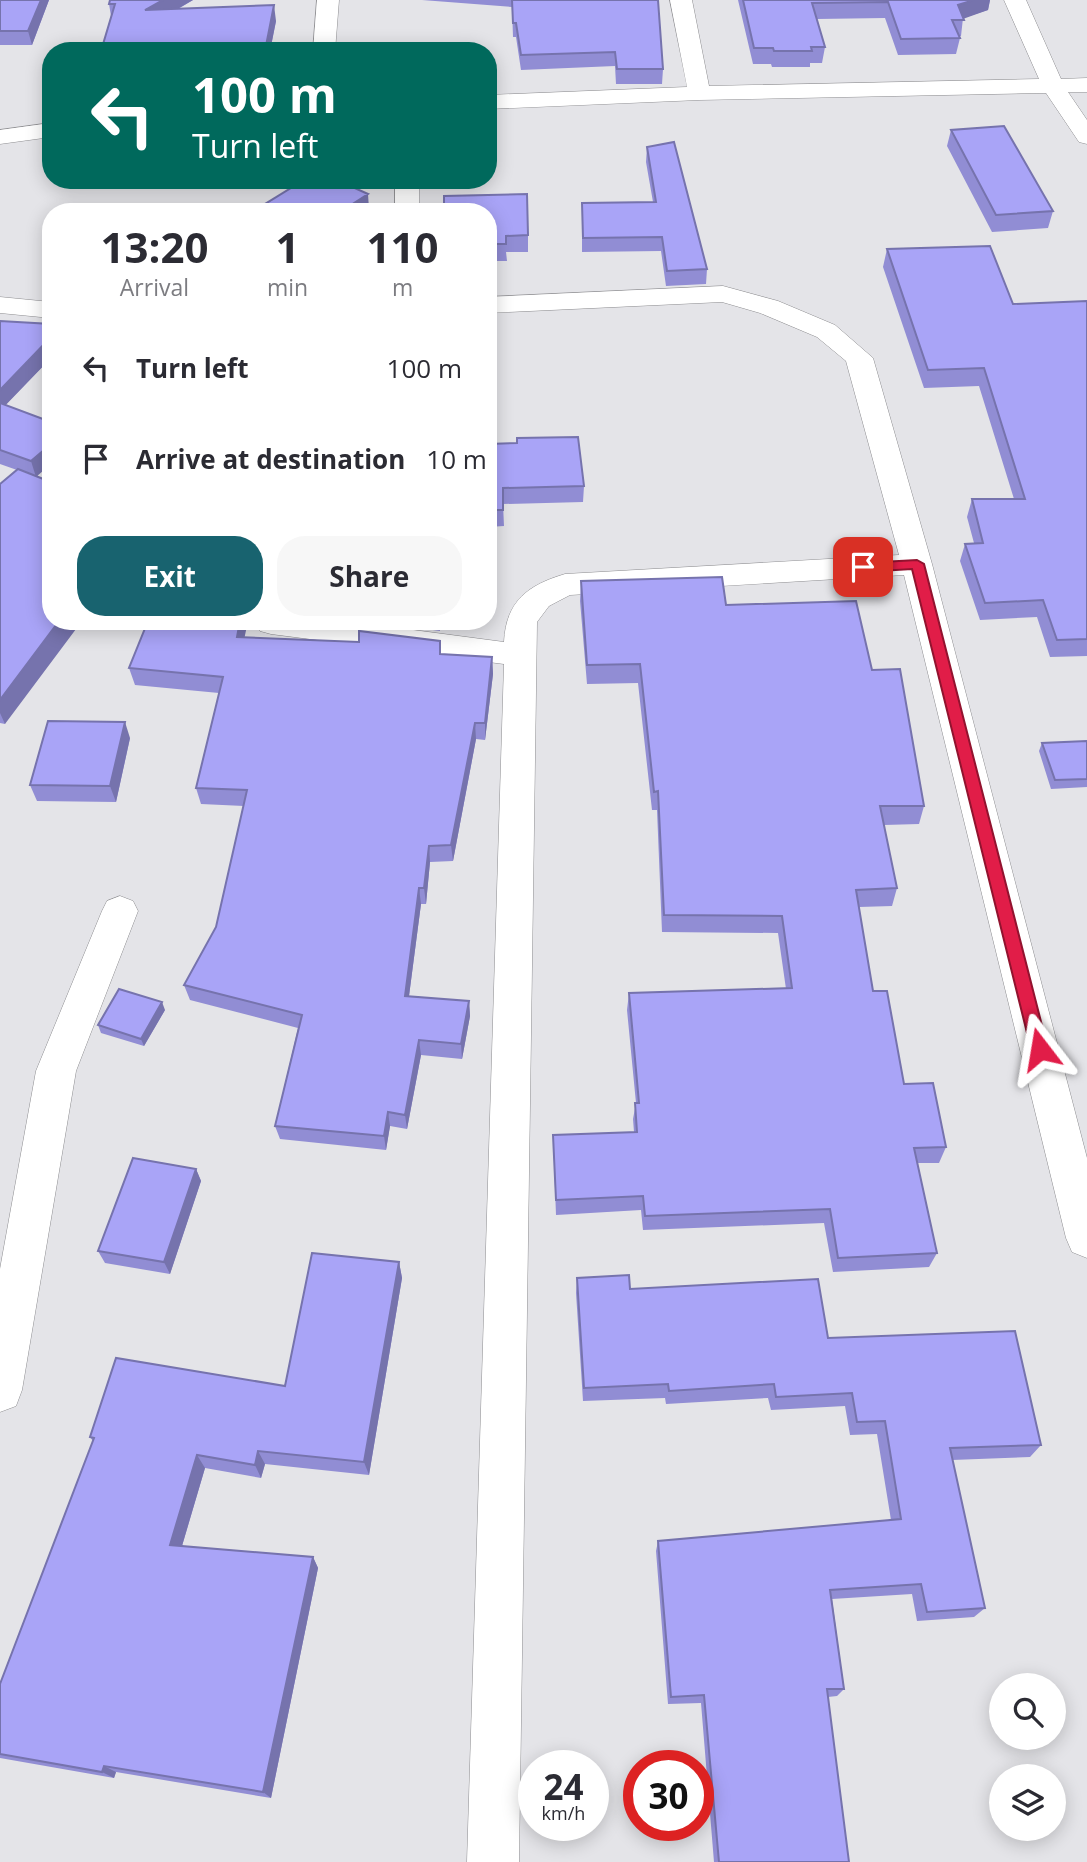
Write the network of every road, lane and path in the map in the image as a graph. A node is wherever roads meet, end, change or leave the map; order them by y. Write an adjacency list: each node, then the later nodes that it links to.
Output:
1 (328, 0): 4 (street)
2 (681, 0): 7 (street)
3 (1015, 0): 6 (street)
4 (325, 42)
5 (1087, 85): 6 (street)
6 (1054, 88): 7 (street); 11 (street)
7 (699, 93): 8 (street)
8 (497, 103)
9 (42, 131): 10 (street)
10 (0, 137)
11 (1087, 137)
12 (0, 305): 14 (street)
13 (497, 305): 15 (street)
14 (42, 309)
15 (917, 564): 17 (street); 19 (street)
16 (327, 630): 17 (street)
17 (520, 654): 21 (street)
18 (120, 911): 20 (street)
19 (1087, 1238)
20 (0, 1390)
21 (494, 1862)

